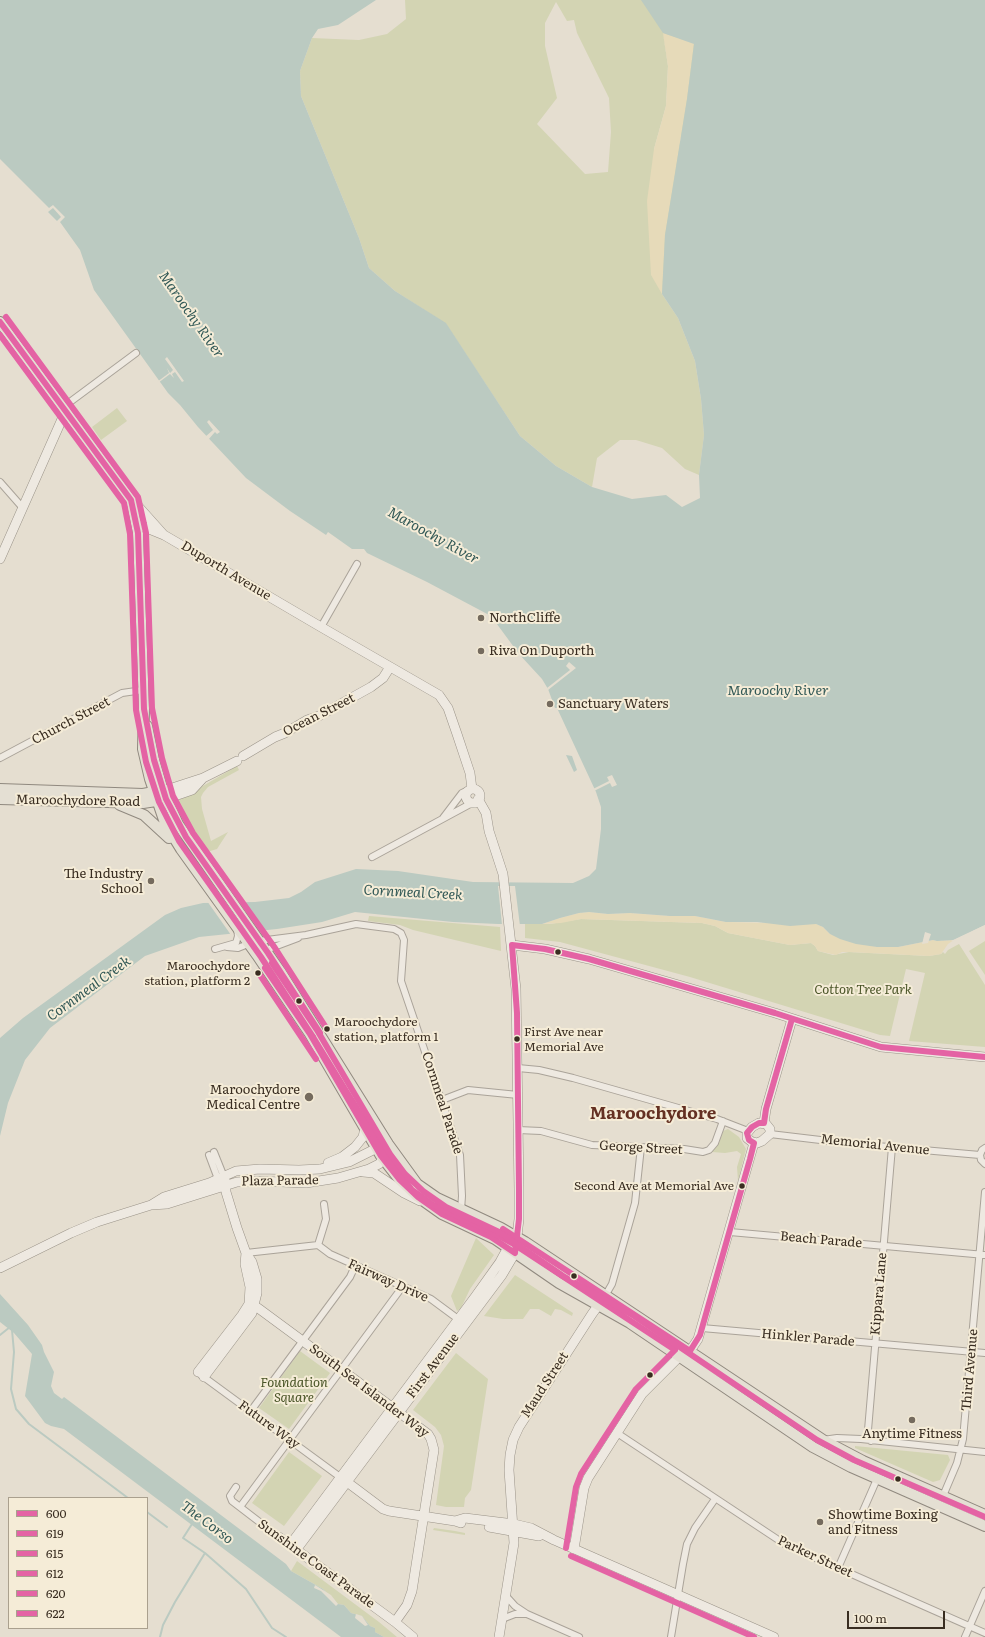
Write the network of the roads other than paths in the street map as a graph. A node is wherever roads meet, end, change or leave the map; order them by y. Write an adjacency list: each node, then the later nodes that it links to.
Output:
1 (0, 322): 3 (main road)
2 (136, 353): 3 (street)
3 (66, 410): 5 (main road); 6 (street)
4 (0, 482): 6 (street)
5 (131, 500): 7 (main road); 8 (street)
6 (22, 507): 9 (street)
7 (137, 524): 8 (street, Duporth Avenue); 13 (main road)
8 (164, 534): 11 (street, Duporth Avenue)
9 (0, 559)
10 (356, 564): 11 (street)
11 (321, 627): 12 (street, Duporth Avenue)
12 (390, 667): 16 (street, Duporth Avenue); 17 (street, Ocean Street)
13 (143, 690): 14 (street, Church Street); 17 (main road)
14 (0, 758)
15 (0, 789): 17 (main road, Maroochydore Road)
16 (470, 790): 19 (street); 21 (street)
17 (160, 796): 20 (main road, Maroochydore Road); 22 (main road); 24 (main road)
18 (0, 799): 20 (main road, Maroochydore Road)
19 (475, 801): 21 (street); 30 (street)
20 (104, 802): 22 (main road)
21 (443, 818): 23 (street)
22 (181, 849): 25 (main road)
23 (372, 857)
24 (206, 865): 25 (main road); 27 (main road)
25 (202, 880): 26 (main road)
26 (238, 932): 29 (main road); 31 (street)
27 (255, 935): 28 (street, Cornmeal Parade); 29 (main road); 33 (main road)
28 (305, 936): 33 (street, Cornmeal Parade); 38 (street, Cornmeal Parade)
29 (248, 944): 31 (street); 33 (main road); 41 (main road)
30 (512, 945): 34 (street); 36 (street, First Avenue)
31 (223, 947): 32 (street)
32 (215, 949)
33 (266, 950): 46 (main road)
34 (792, 1019): 35 (street); 40 (street)
35 (985, 1057)
36 (518, 1068): 37 (street, First Avenue); 39 (street)
37 (518, 1095): 38 (street); 42 (street, First Avenue)
38 (442, 1100): 61 (street, Cornmeal Parade)
39 (723, 1121): 43 (street); 47 (street, George Street)
40 (764, 1123): 43 (street); 44 (street)
41 (365, 1128): 49 (main road); 55 (street)
42 (518, 1130): 47 (street, George Street); 63 (street, First Avenue)
43 (748, 1131): 45 (street)
44 (770, 1134): 45 (street); 48 (street, Memorial Avenue)
45 (754, 1143): 62 (street)
46 (388, 1144): 49 (main road); 53 (main road); 61 (main road)
47 (641, 1147): 72 (street, Maud Street)
48 (892, 1147): 52 (street, Memorial Avenue); 65 (street, Kippara Lane)
49 (377, 1148): 53 (main road); 55 (street, Plaza Parade)
50 (985, 1148): 52 (street)
51 (212, 1153): 57 (street)
52 (980, 1155): 54 (street)
53 (383, 1159): 56 (street, Plaza Parade); 60 (main road)
54 (985, 1164)
55 (310, 1170): 57 (street, Plaza Parade)
56 (361, 1172): 57 (street, Plaza Parade); 60 (street)
57 (223, 1184): 67 (street); 70 (street, Plaza Parade)
58 (985, 1192): 68 (street, Third Avenue)
59 (324, 1204): 64 (street)
60 (427, 1204): 66 (main road)
61 (461, 1210): 63 (main road)
62 (730, 1232): 65 (street, Beach Parade); 76 (street)
63 (516, 1236): 66 (street, First Avenue); 72 (main road)
64 (318, 1245): 67 (street); 69 (street, Fairway Drive)
65 (884, 1245): 68 (street, Beach Parade); 78 (street, Kippara Lane)
66 (511, 1250): 74 (main road); 75 (street, First Avenue); 85 (street, First Avenue)
67 (246, 1253): 73 (street)
68 (982, 1254): 80 (street, Third Avenue)
69 (355, 1266): 71 (street, Fairway Drive); 77 (street)
70 (0, 1268)
71 (403, 1286): 75 (street, Fairway Drive); 83 (street)
72 (605, 1296): 74 (street, Maud Street); 79 (main road)
73 (252, 1305): 77 (street, South Sea Islander Way); 84 (street)
74 (598, 1305): 82 (main road); 102 (street, Maud Street)
75 (458, 1319): 85 (street, First Avenue)
76 (702, 1328): 78 (street, Hinkler Parade); 79 (street)
77 (303, 1341): 83 (street, South Sea Islander Way); 86 (street)
78 (875, 1344): 80 (street, Hinkler Parade); 90 (street, Kippara Lane)
79 (690, 1351): 82 (street); 89 (main road)
80 (971, 1352): 81 (street, Hinkler Parade); 91 (street, Third Avenue)
81 (985, 1353)
82 (679, 1357): 87 (street); 94 (main road)
83 (342, 1370): 85 (street, South Sea Islander Way); 88 (street)
84 (201, 1375): 86 (street, Future Way)
85 (395, 1409): 93 (street, First Avenue); 100 (street, South Sea Islander Way)
86 (250, 1412): 88 (street, Future Way)
87 (617, 1433): 97 (street, Parker Street); 105 (street)
88 (290, 1440): 93 (street, Future Way); 98 (street)
89 (823, 1440): 90 (street); 96 (main road)
90 (871, 1441): 91 (street)
91 (961, 1450): 92 (street); 96 (street, Third Avenue)
92 (985, 1452)
93 (344, 1479): 100 (street, Future Way); 104 (street, First Avenue)
94 (877, 1479): 101 (main road); 106 (street)
95 (236, 1487): 98 (street, Sunshine Coast Parade)
96 (943, 1496): 99 (main road)
97 (715, 1499): 106 (street, Parker Street); 108 (street)
98 (240, 1507): 103 (street, Sunshine Coast Parade)
99 (985, 1515)
100 (424, 1516): 102 (street, Future Way); 112 (street, South Sea Islander Way)
101 (985, 1526)
102 (514, 1527): 105 (street, Future Way); 109 (street, Maud Street)
103 (279, 1537): 104 (street, Sunshine Coast Parade)
104 (293, 1547): 112 (street, Sunshine Coast Parade)
105 (574, 1549): 108 (street, Future Way)
106 (838, 1568): 113 (street, Parker Street)
107 (985, 1592): 113 (street)
108 (678, 1594): 118 (street); 119 (street, Future Way)
109 (506, 1596): 110 (street); 111 (street, Maud Street)
110 (526, 1614): 111 (street); 117 (street)
111 (502, 1619): 116 (street, Maud Street)
112 (395, 1622): 115 (street, Sunshine Coast Parade)
113 (969, 1626): 114 (street, Parker Street); 120 (street)
114 (985, 1633)
115 (413, 1637)
116 (499, 1637)
117 (579, 1637)
118 (671, 1637)
119 (774, 1637)
120 (965, 1637)

